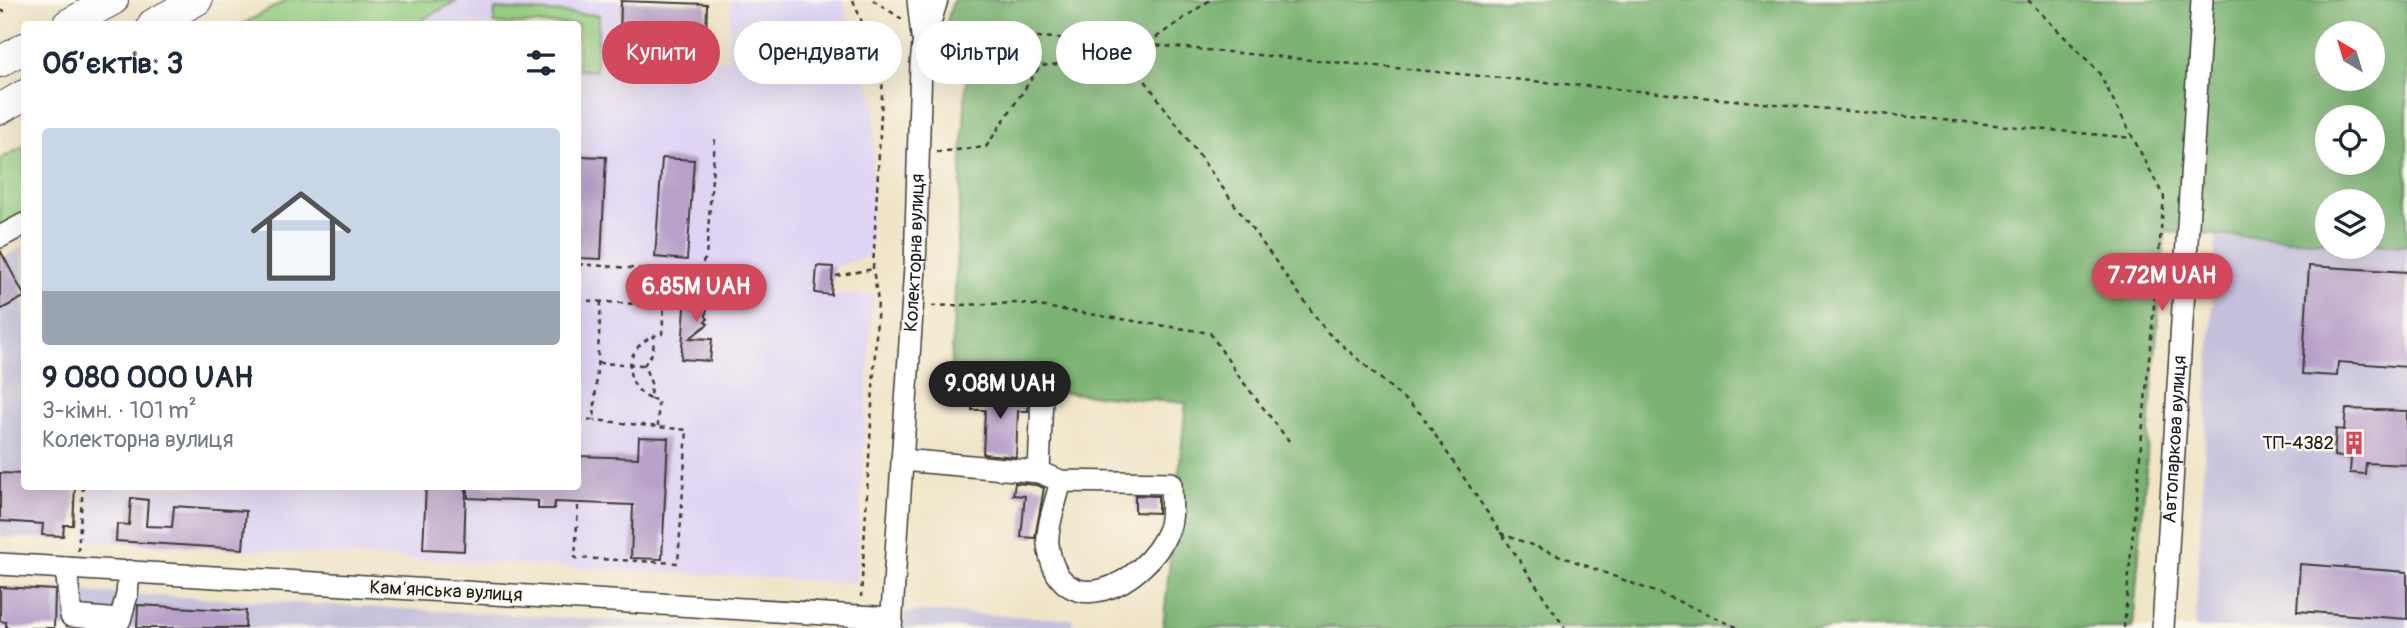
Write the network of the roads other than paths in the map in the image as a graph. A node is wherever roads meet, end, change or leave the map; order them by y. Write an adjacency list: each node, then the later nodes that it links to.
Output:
1 (113, 0): 6 (highway)
2 (197, 0): 7 (highway)
3 (918, 0): 8 (street, Колекторна вулиця)
4 (937, 0): 9 (street, Колекторна вулиця)
5 (2202, 0): 25 (street, Автопаркова вулиця)
6 (74, 21)
7 (158, 21)
8 (925, 21)
9 (934, 21)
10 (21, 50): 11 (highway)
11 (0, 62)
12 (926, 84): 18 (street, Колекторна вулиця)
13 (21, 97): 14 (highway)
14 (0, 109)
15 (21, 226): 16 (street)
16 (0, 237)
17 (1026, 383): 19 (street)
18 (902, 460): 19 (street); 24 (street, Колекторна вулиця)
19 (1039, 472): 20 (street)
20 (1061, 481): 20 (street)
21 (0, 564): 22 (street, Камʼянська вулиця)
22 (71, 568): 23 (street, Камʼянська вулиця); 23 (street)
23 (130, 571): 24 (street, Камʼянська вулиця)
24 (891, 623)
25 (2163, 628)

